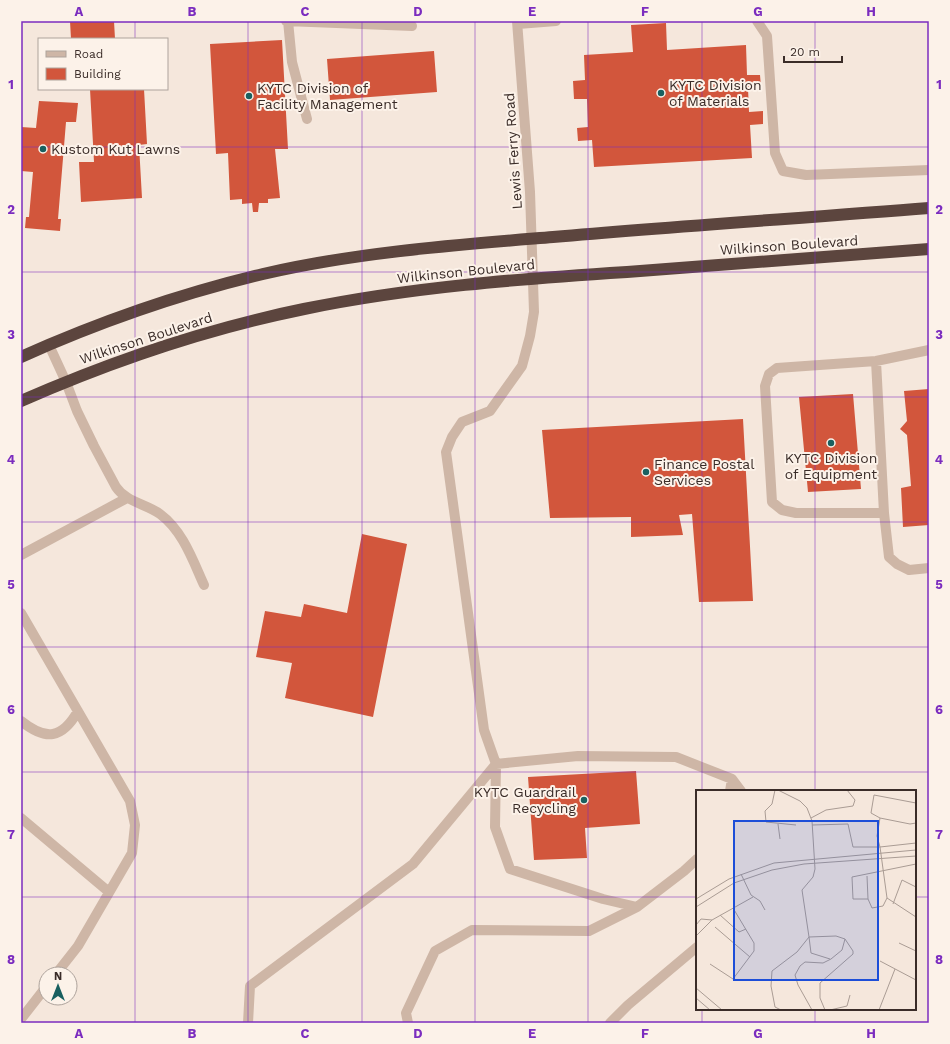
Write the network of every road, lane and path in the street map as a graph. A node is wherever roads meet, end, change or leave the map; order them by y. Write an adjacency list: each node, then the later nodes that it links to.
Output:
1 (287, 21): 5 (street); 6 (street)
2 (556, 21): 4 (street)
3 (757, 21): 7 (street)
4 (517, 22): 9 (street, Lewis Ferry Road)
5 (412, 26)
6 (307, 119)
7 (929, 170)
8 (929, 208): 9 (highway, Wilkinson Boulevard)
9 (532, 238): 11 (street, Lewis Ferry Road); 12 (highway, Wilkinson Boulevard)
10 (929, 249): 11 (highway, Wilkinson Boulevard)
11 (533, 278): 16 (highway, Wilkinson Boulevard); 26 (street, Lewis Ferry Road)
12 (49, 345): 14 (highway, Wilkinson Boulevard); 16 (street)
13 (929, 350): 15 (street)
14 (21, 358)
15 (876, 361): 19 (street); 19 (street)
16 (66, 382): 17 (highway, Wilkinson Boulevard); 18 (street)
17 (21, 401)
18 (127, 498): 20 (street); 22 (street)
19 (884, 513): 21 (street)
20 (21, 555)
21 (929, 568)
22 (204, 585)
23 (21, 613): 24 (street)
24 (78, 711): 25 (street); 32 (street)
25 (21, 722)
26 (496, 764): 27 (street); 33 (street); 38 (street)
27 (732, 779): 28 (street); 29 (street)
28 (730, 790)
29 (740, 790)
30 (21, 818): 32 (street)
31 (696, 860): 33 (street)
32 (109, 892): 35 (street)
33 (637, 907): 39 (street)
34 (696, 948): 40 (street)
35 (62, 966)
36 (38, 997): 37 (street)
37 (21, 1019)
38 (248, 1023)
39 (408, 1023)
40 (610, 1023)

